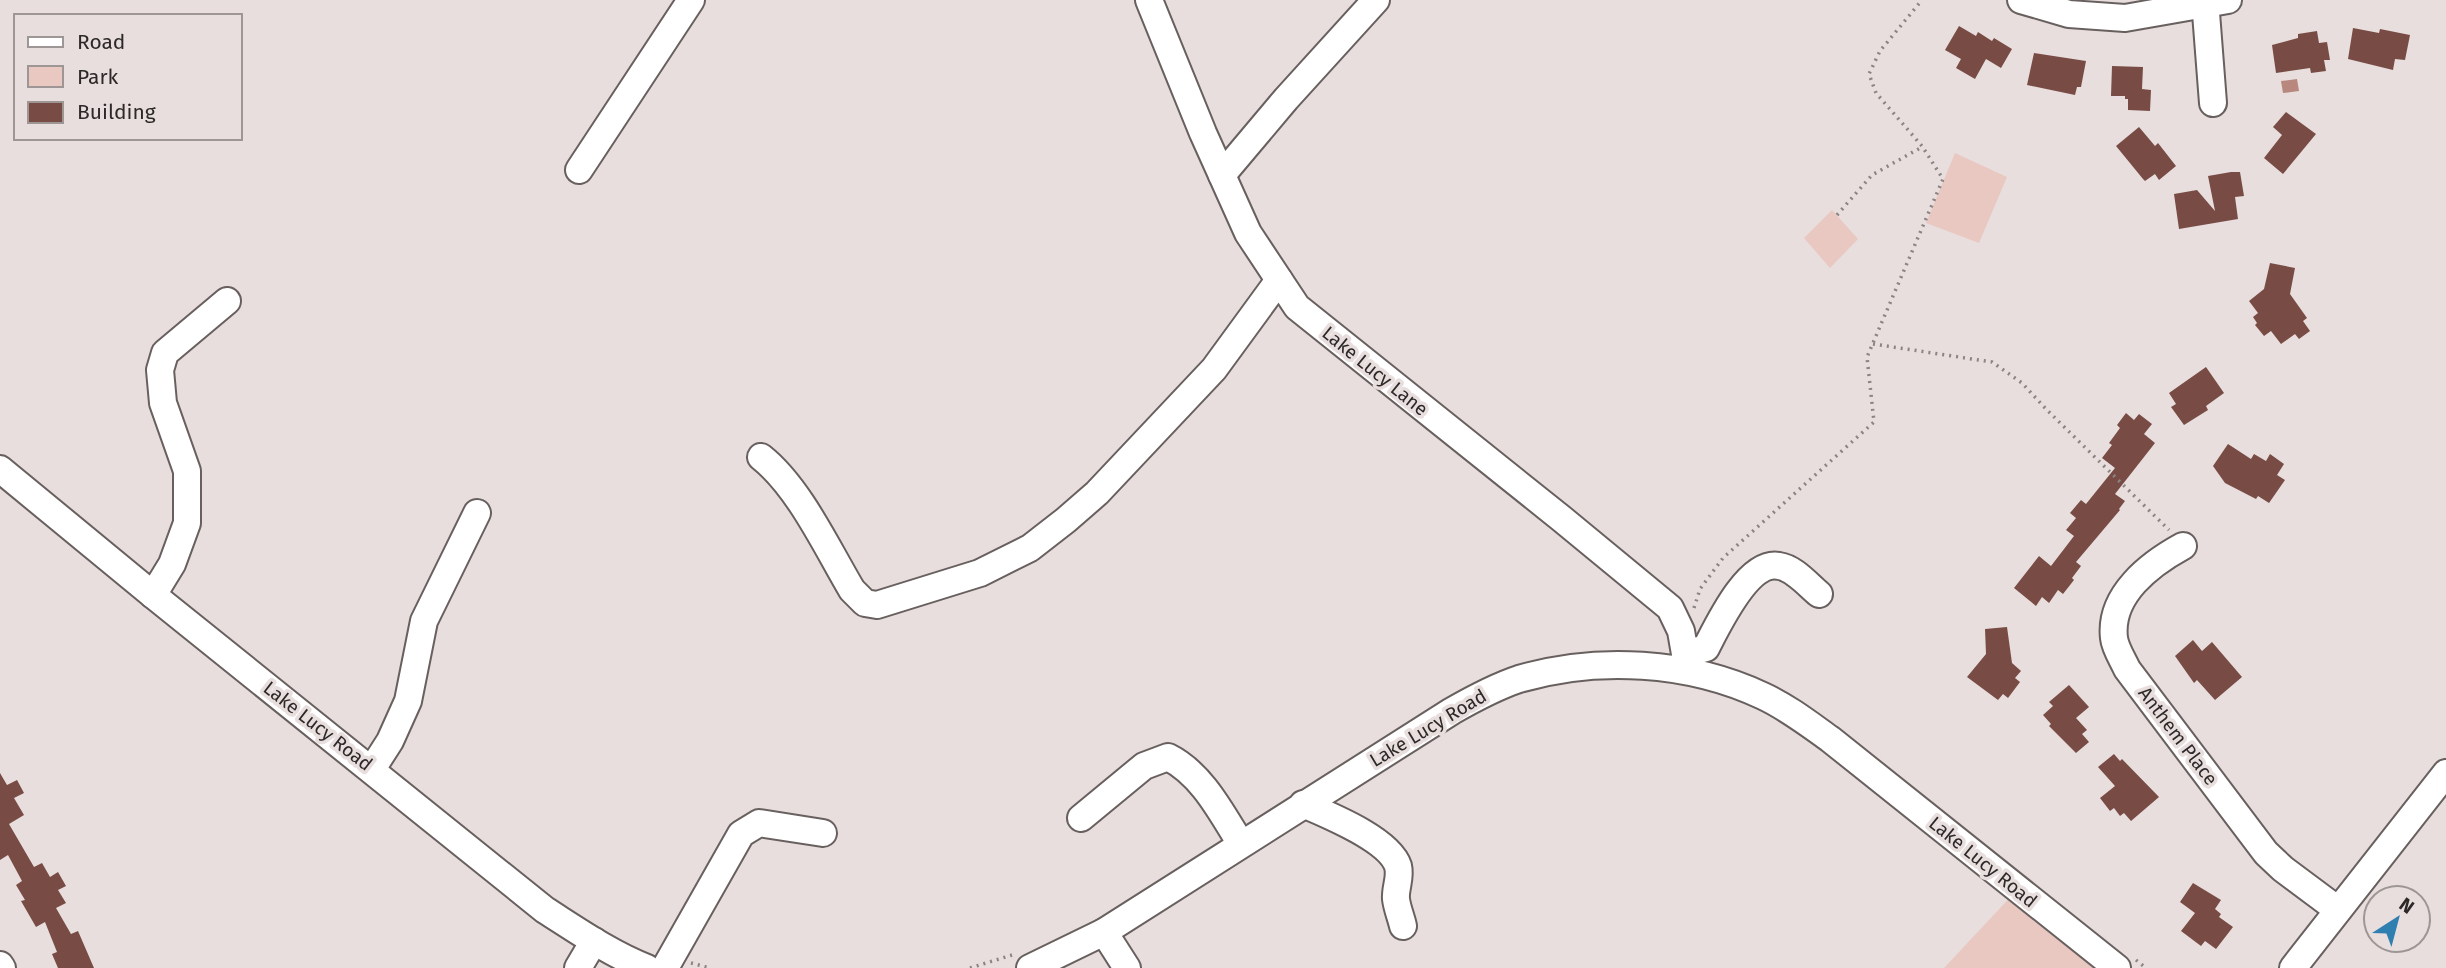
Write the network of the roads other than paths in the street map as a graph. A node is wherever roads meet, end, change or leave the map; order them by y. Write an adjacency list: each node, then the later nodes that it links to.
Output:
1 (691, 0): 7 (street)
2 (1149, 0): 8 (street, Lake Lucy Lane)
3 (1376, 0): 8 (street)
4 (2021, 0): 5 (street)
5 (2213, 1): 6 (street)
6 (2213, 103)
7 (579, 170)
8 (1222, 175): 9 (street, Lake Lucy Lane)
9 (1279, 280): 11 (street); 17 (street, Lake Lucy Lane)
10 (227, 301): 16 (street)
11 (761, 457)
12 (0, 469): 16 (street, Lake Lucy Road)
13 (477, 513): 18 (street)
14 (2182, 546): 24 (street, Anthem Place)
15 (1819, 594): 17 (street)
16 (153, 595): 18 (street, Lake Lucy Road)
17 (1683, 652): 20 (street, Lake Lucy Road); 29 (street, Lake Lucy Road)
18 (372, 769): 27 (street, Lake Lucy Road)
19 (2446, 773): 24 (street)
20 (1303, 804): 23 (street, Lake Lucy Road); 25 (street)
21 (1081, 818): 23 (street)
22 (823, 833): 32 (street)
23 (1241, 844): 26 (street, Lake Lucy Road)
24 (2339, 910): 34 (street)
25 (1403, 926)
26 (1104, 932): 28 (street, Lake Lucy Road); 33 (street)
27 (594, 941): 30 (street); 31 (street, Lake Lucy Road)
28 (1025, 960)
29 (2126, 964)
30 (578, 968)
31 (647, 968)
32 (665, 968)
33 (1127, 968)
34 (2293, 968)

